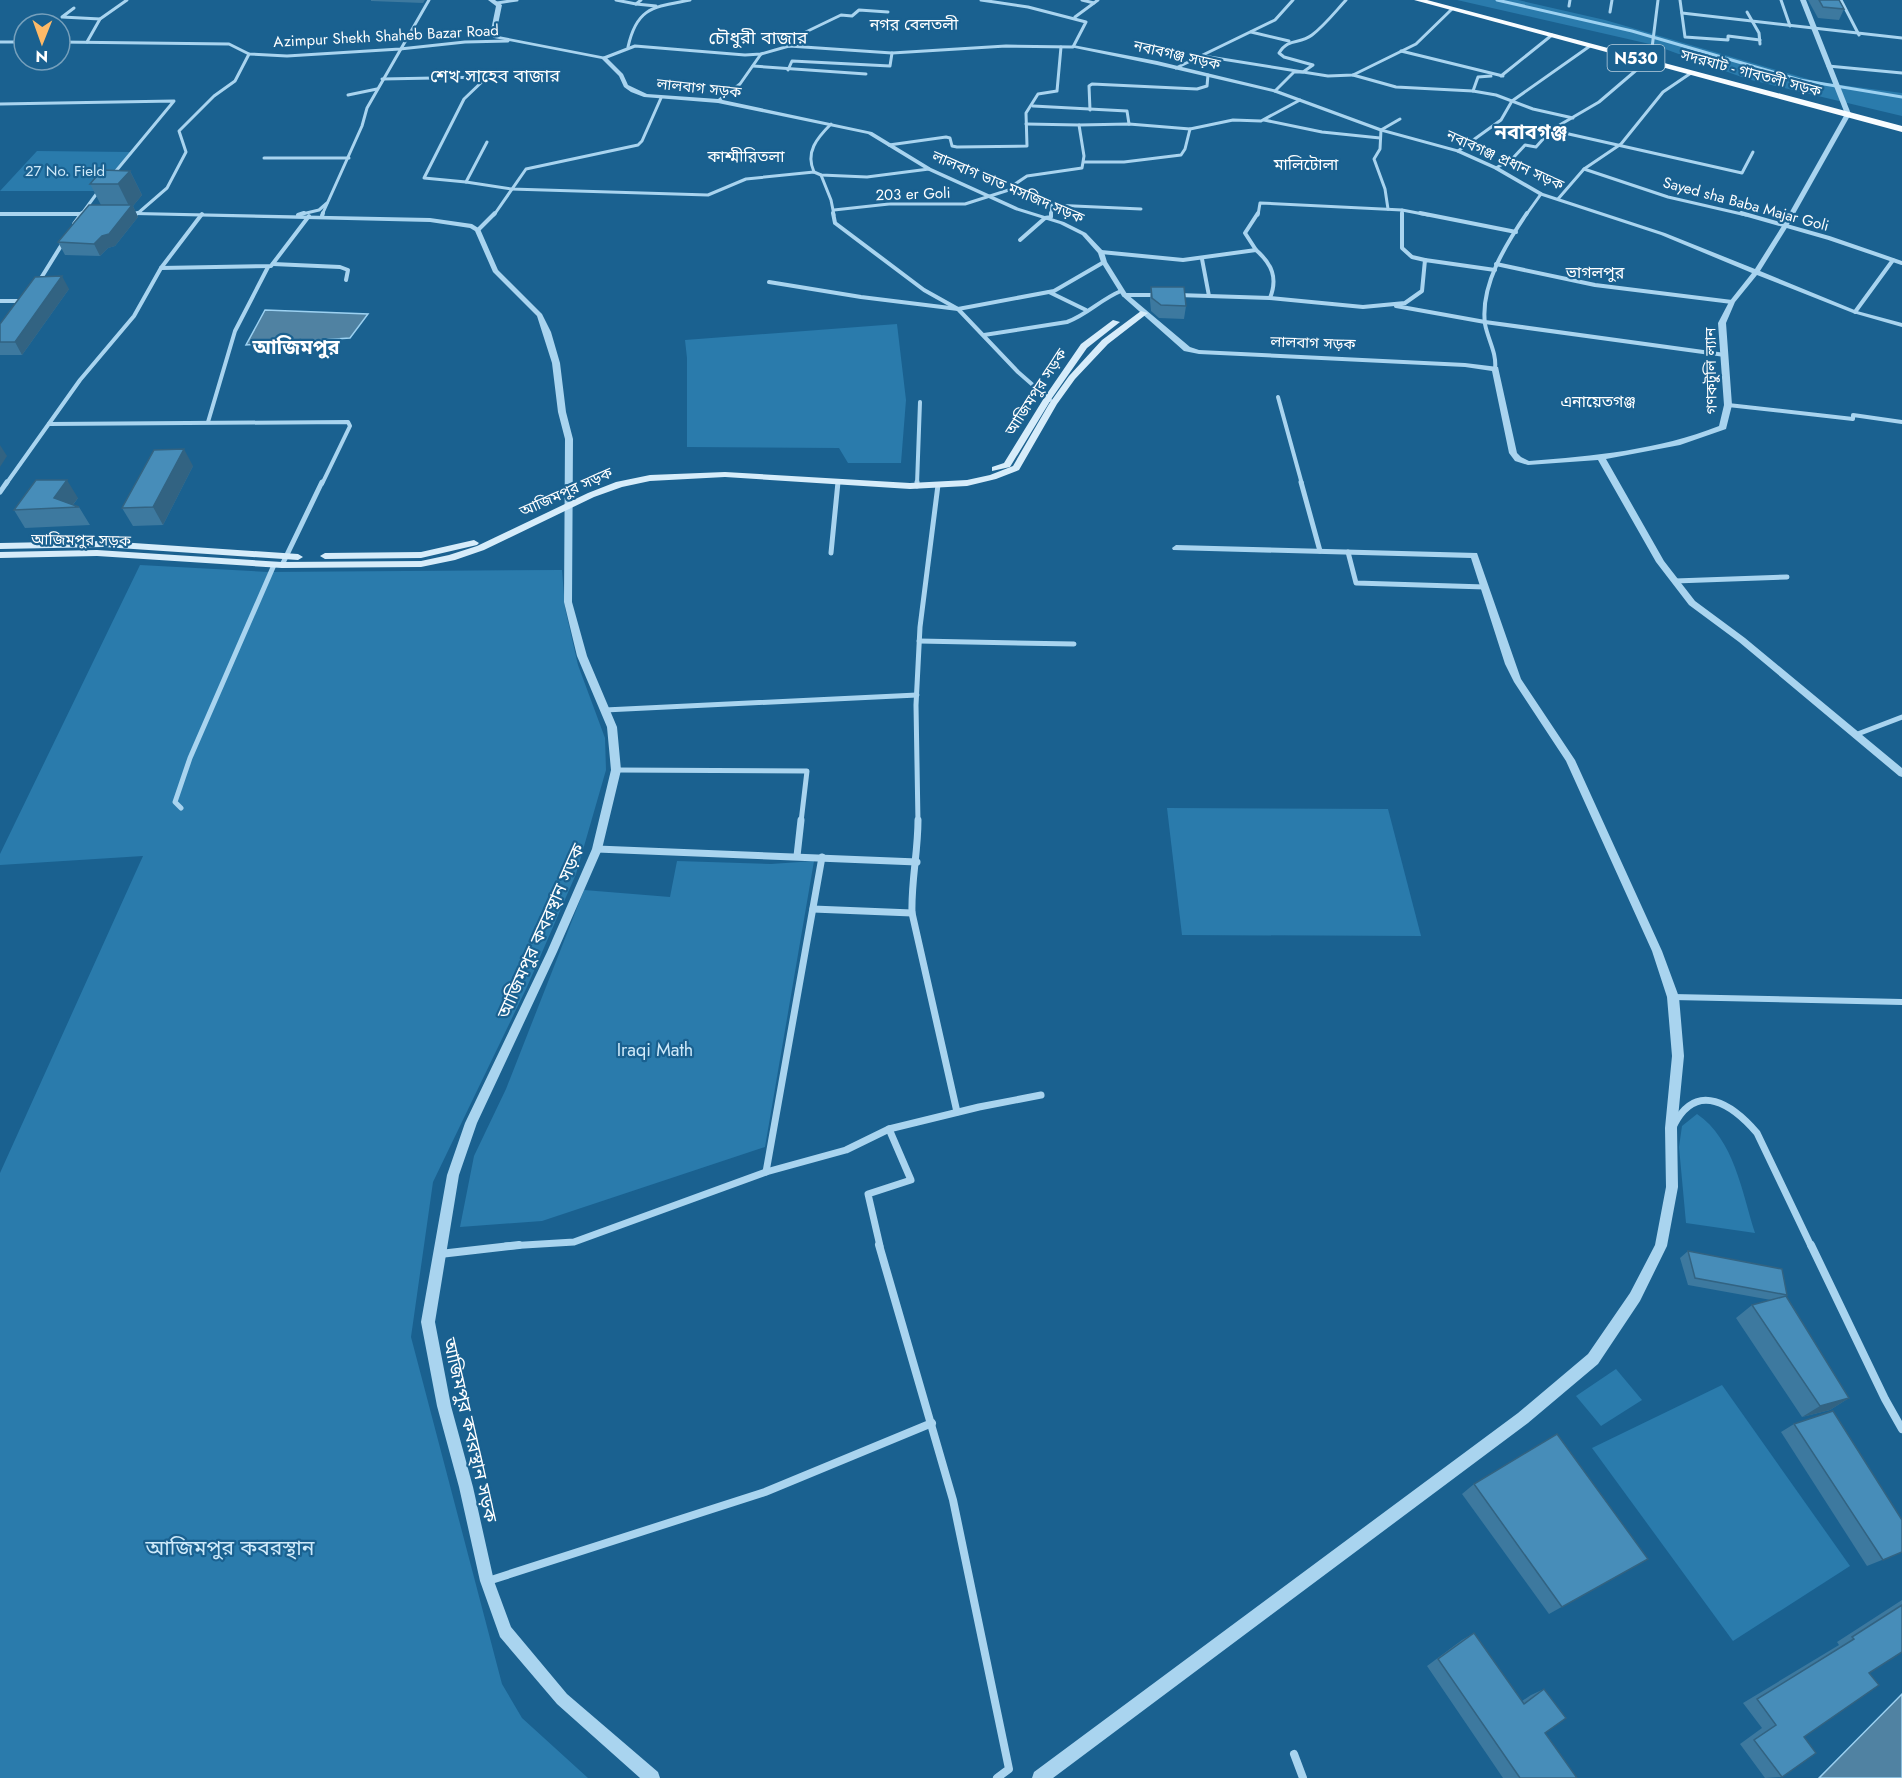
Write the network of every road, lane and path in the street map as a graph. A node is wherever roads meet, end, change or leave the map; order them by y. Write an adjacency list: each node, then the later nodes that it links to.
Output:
1 (127, 0): 32 (street)
2 (429, 0): 49 (street)
3 (516, 0): 20 (street)
4 (616, 0): 22 (street)
5 (641, 0): 22 (street)
6 (690, 0): 23 (street)
7 (981, 0): 31 (street)
8 (1082, 0): 21 (street)
9 (1098, 0): 21 (street)
10 (1293, 0): 36 (street)
11 (1347, 0): 40 (street)
12 (1418, 0): 26 (highway, সদরঘাট - গাবতলী সড়ক / N530)
13 (1570, 0): 24 (street)
14 (1612, 0): 28 (street)
15 (1658, 0): 56 (street)
16 (1680, 0): 30 (street)
17 (1781, 0): 34 (street)
18 (1803, 0): 35 (street)
19 (1841, 0): 38 (street)
20 (494, 2): 41 (street)
21 (1094, 3): 31 (street)
22 (636, 4): 23 (street)
23 (656, 6): 46 (street)
24 (1569, 6)
25 (75, 8): 32 (street)
26 (1452, 9): 37 (highway, সদরঘাট - গাবতলী সড়ক / N530); 50 (street)
27 (888, 12): 44 (street)
28 (1610, 12)
29 (1747, 12): 33 (street)
30 (1682, 13): 33 (street); 33 (street)
31 (1075, 17): 48 (street)
32 (100, 20): 43 (street)
33 (1750, 22): 34 (street)
34 (1790, 26): 35 (street)
35 (1814, 29): 38 (street); 58 (street)
36 (1251, 32): 40 (street); 54 (street)
37 (1552, 35): 45 (highway, সদরঘাট - গাবতলী সড়ক / N530); 67 (street)
38 (1859, 35): 39 (street)
39 (1902, 38)
40 (1289, 40): 61 (street)
41 (508, 41): 49 (street, Azimpur Shekh Shaheb Bazar Road); 55 (street)
42 (72, 42): 43 (street, Azimpur Shekh Shaheb Bazar Road)
43 (87, 42): 52 (street, Azimpur Shekh Shaheb Bazar Road)
44 (789, 46): 51 (street); 53 (street)
45 (1590, 46): 56 (highway, সদরঘাট - গাবতলী সড়ক / N530); 76 (street)
46 (628, 47): 53 (street); 55 (street)
47 (1061, 47): 48 (street); 51 (street); 78 (street)
48 (1073, 47): 59 (street, নবাবগঞ্জ সড়ক)
49 (400, 49): 52 (street, Azimpur Shekh Shaheb Bazar Road); 68 (street)
50 (1401, 51): 66 (street); 67 (street)
51 (892, 53): 60 (street)
52 (249, 54): 120 (street)
53 (760, 54): 57 (street)
54 (1203, 56): 59 (street); 61 (street)
55 (604, 58): 73 (street, লালবাগ সড়ক)
56 (1643, 60): 62 (highway, সদরঘাট - গাবতলী সড়ক / N530); 81 (street)
57 (753, 66): 60 (street); 75 (street)
58 (1828, 66): 64 (street); 80 (street)
59 (1176, 68): 65 (street, নবাবগঞ্জ সড়ক)
60 (788, 70): 63 (street)
61 (1294, 72): 66 (street); 70 (street)
62 (1691, 73): 80 (highway, সদরঘাট - গাবতলী সড়ক / N530); 94 (street)
63 (866, 74)
64 (1902, 74)
65 (1208, 75): 70 (street, নবাবগঞ্জ সড়ক); 79 (street)
66 (1353, 75): 71 (street)
67 (1503, 76): 71 (street)
68 (382, 79): 69 (street); 106 (street)
69 (377, 89): 72 (street); 99 (street)
70 (1275, 91): 74 (street, নবাবগঞ্জ প্রধান সড়ক)
71 (1473, 91): 76 (street)
72 (348, 95)
73 (661, 98): 75 (street, লালবাগ সড়ক); 107 (street)
74 (1300, 100): 83 (street); 90 (street, নবাবগঞ্জ প্রধান সড়ক)
75 (718, 101): 84 (street, লালবাগ সড়ক)
76 (1512, 101): 81 (street); 96 (street)
77 (0, 104): 117 (street)
78 (1033, 106): 79 (street); 85 (street)
79 (1090, 110): 87 (street)
80 (1848, 114): 89 (highway, সদরঘাট - গাবতলী সড়ক / N530); 125 (street, গণকটুলি ল্যান)
81 (1573, 118): 91 (street)
82 (1400, 119): 90 (street)
83 (1263, 120): 88 (street); 92 (street)
84 (831, 124): 95 (street, লালবাগ ভাত মসজিদ সড়ক); 104 (street)
85 (1026, 124): 86 (street); 95 (street)
86 (1079, 124): 87 (street); 100 (street)
87 (1129, 124): 88 (street)
88 (1190, 129): 100 (street)
89 (1902, 129)
90 (1381, 130): 92 (street); 96 (street, নবাবগঞ্জ প্রধান সড়ক)
91 (1551, 130): 94 (street); 101 (street)
92 (1380, 138): 113 (street)
93 (487, 142): 106 (street)
94 (1621, 144): 97 (street); 103 (street)
95 (889, 145): 102 (street, লালবাগ ভাত মসজিদ সড়ক)
96 (1458, 151): 101 (street, নবাবগঞ্জ প্রধান সড়ক)
97 (1753, 152)
98 (264, 158): 99 (street)
99 (348, 158): 111 (street)
100 (1084, 162): 109 (street, 203 er Goli)
101 (1496, 168): 108 (street, নবাবগঞ্জ প্রধান সড়ক)
102 (929, 169): 105 (street); 109 (street, লালবাগ ভাত মসজিদ সড়ক)
103 (1584, 169): 110 (street); 125 (street, Sayed sha Baba Majar Goli)
104 (814, 172): 105 (street); 107 (street)
105 (820, 176): 114 (street)
106 (466, 182): 107 (street)
107 (511, 189): 126 (street)
108 (1541, 194): 110 (street, নবাবগঞ্জ প্রধান সড়ক); 127 (street)
109 (993, 197): 114 (street, 203 er Goli); 124 (street, লালবাগ ভাত মসজিদ সড়ক)
110 (1558, 199): 141 (street, নবাবগঞ্জ প্রধান সড়ক)
111 (328, 203): 122 (street); 123 (street)
112 (1141, 209): 124 (street)
113 (1388, 209): 115 (street); 129 (street)
114 (834, 210): 154 (street)
115 (1402, 210): 127 (street); 132 (street)
116 (0, 214): 117 (street)
117 (80, 214): 118 (street); 144 (street)
118 (92, 214)
119 (126, 214): 120 (street)
120 (137, 214): 121 (street)
121 (202, 214): 122 (street); 139 (street)
122 (303, 216): 123 (street); 136 (street)
123 (322, 216): 126 (street)
124 (1045, 218): 128 (street); 130 (street, লালবাগ ভাত মসজিদ সড়ক)
125 (1785, 226): 133 (street, Sayed sha Baba Majar Goli); 141 (street, গণকটুলি ল্যান)
126 (478, 230): 176 (street, আজিমপুর কবরস্থান সড়ক)
127 (1516, 232): 137 (street)
128 (1020, 240)
129 (1256, 250): 131 (street); 150 (street)
130 (1101, 252): 131 (street); 134 (street)
131 (1202, 259): 149 (street)
132 (1425, 260): 140 (street); 153 (street)
133 (1893, 260): 135 (street, Sayed sha Baba Majar Goli); 158 (street)
134 (1104, 262): 145 (street); 146 (street)
135 (1902, 263)
136 (273, 264): 138 (street); 142 (street)
137 (1496, 264): 140 (street); 152 (street)
138 (268, 267): 139 (street); 168 (street)
139 (161, 268): 170 (street)
140 (1495, 270): 159 (street)
141 (1756, 272): 152 (street, গণকটুলি ল্যান); 158 (street, নবাবগঞ্জ প্রধান সড়ক)
142 (346, 280)
143 (769, 282): 154 (street)
144 (33, 292)
145 (1049, 292): 154 (street); 156 (street)
146 (1122, 293): 147 (street); 156 (street); 157 (street)
147 (1160, 295)
148 (1172, 295): 149 (street)
149 (1209, 296): 150 (street)
150 (1270, 298): 153 (street)
151 (0, 301): 155 (street)
152 (1732, 302): 162 (street, গণকটুলি ল্যান)
153 (1393, 306): 159 (street)
154 (958, 309): 161 (street)
155 (20, 310)
156 (1086, 310): 161 (street)
157 (1141, 310): 163 (street, লালবাগ সড়ক); 165 (main road, আজিমপুর সড়ক)
158 (1855, 312): 160 (street, নবাবগঞ্জ প্রধান সড়ক)
159 (1485, 322): 162 (street); 163 (street)
160 (1902, 325)
161 (984, 335): 165 (street)
162 (1725, 355): 167 (street, গণকটুলি ল্যান)
163 (1495, 369): 171 (street, গণকটুলি ল্যান)
164 (1278, 397): 179 (street)
165 (1051, 400): 173 (main road, আজিমপুর সড়ক); 174 (main road, আজিমপুর সড়ক)
166 (920, 402): 173 (street)
167 (1728, 405): 169 (street); 171 (street, গণকটুলি ল্যান)
168 (208, 422): 170 (street); 183 (street)
169 (1902, 422)
170 (50, 424): 175 (street)
171 (1601, 457): 185 (street)
172 (838, 481): 173 (main road, আজিমপুর সড়ক); 176 (main road, আজিমপুর সড়ক); 181 (street)
173 (917, 483): 174 (main road, আজিমপুর সড়ক); 176 (main road, আজিমপুর সড়ক)
174 (938, 485): 187 (street)
175 (0, 492)
176 (568, 502): 183 (main road, আজিমপুর সড়ক); 190 (street, আজিমপুর কবরস্থান সড়ক)
177 (0, 546): 183 (main road, আজিমপুর সড়ক)
178 (1176, 548): 179 (street)
179 (1320, 551): 180 (street)
180 (1348, 552): 186 (street); 186 (street)
181 (831, 553)
182 (0, 555): 183 (main road, আজিমপুর সড়ক)
183 (280, 562): 195 (street)
184 (1787, 577): 185 (street)
185 (1675, 581): 192 (street)
186 (1485, 587): 202 (street)
187 (919, 641): 188 (street); 189 (street)
188 (1074, 644)
189 (917, 695): 190 (street); 199 (street)
190 (605, 710): 193 (street, আজিমপুর কবরস্থান সড়ক)
191 (1902, 717): 192 (street)
192 (1855, 735): 194 (street)
193 (616, 770): 196 (street, আজিমপুর কবরস্থান সড়ক); 197 (street)
194 (1902, 773)
195 (181, 808)
196 (597, 849): 197 (street); 209 (street, আজিমপুর কবরস্থান সড়ক)
197 (797, 856): 198 (street)
198 (822, 857): 199 (street); 200 (street)
199 (917, 862): 201 (street)
200 (813, 909): 201 (street); 208 (street)
201 (912, 913): 205 (street)
202 (1673, 997): 203 (street); 206 (street)
203 (1902, 1002)
204 (1041, 1095): 205 (street)
205 (957, 1112): 207 (street)
206 (1671, 1128): 211 (street); 216 (street)
207 (889, 1129): 208 (street); 210 (street)
208 (766, 1172): 209 (street)
209 (440, 1255): 212 (street, আজিমপুর কবরস্থান সড়ক)
210 (932, 1423): 212 (street); 215 (street)
211 (1902, 1429)
212 (487, 1581): 214 (street, আজিমপুর কবরস্থান সড়ক)
213 (1294, 1754): 217 (street)
214 (652, 1778)
215 (997, 1778)
216 (1040, 1778)
217 (1303, 1778)

